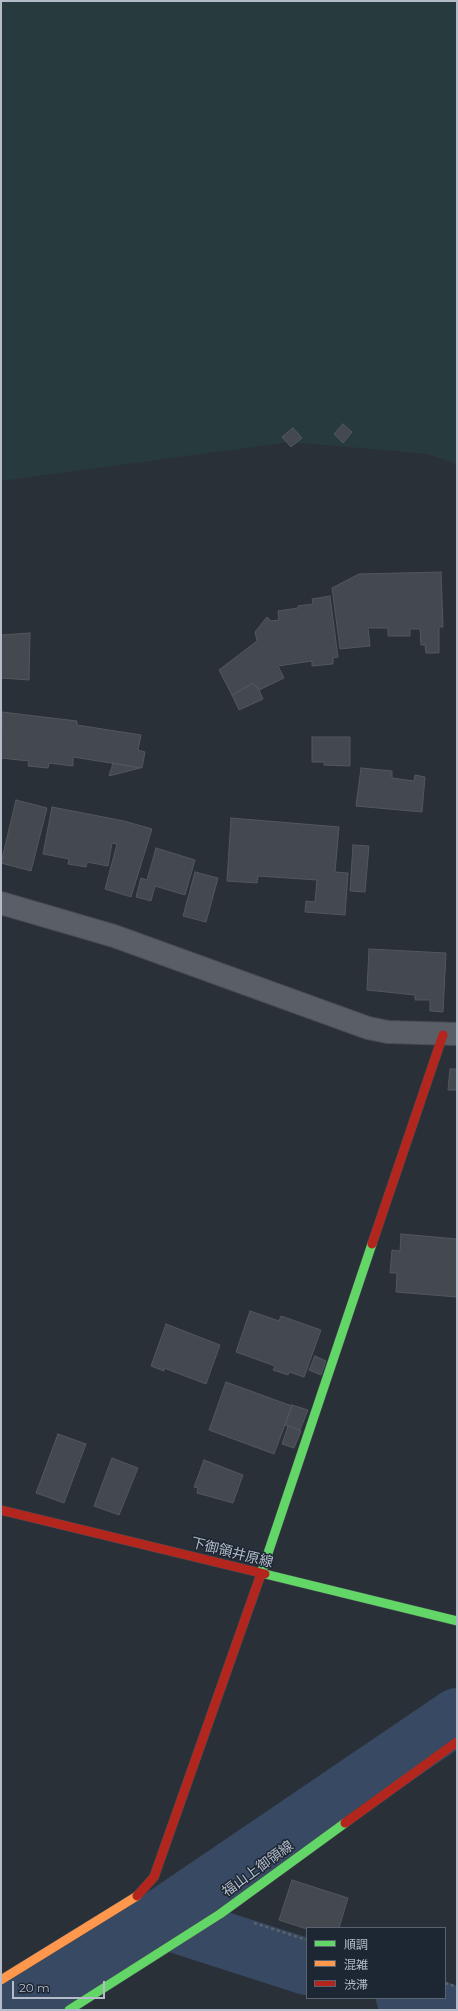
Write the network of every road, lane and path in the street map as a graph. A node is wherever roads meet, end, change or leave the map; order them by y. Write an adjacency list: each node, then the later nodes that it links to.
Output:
1 (1, 903): 2 (street)
2 (450, 1035): 4 (street)
3 (1, 1510): 4 (street, 下御領井原線)
4 (261, 1574): 5 (street, 下御領井原線); 9 (street)
5 (457, 1621)
6 (457, 1742): 7 (street, 福山上御領線)
7 (222, 1912): 8 (path); 12 (street, 福山上御領線)
8 (306, 1940)
9 (1, 1980)
10 (446, 1983): 11 (path)
11 (457, 1987)
12 (69, 2010)

